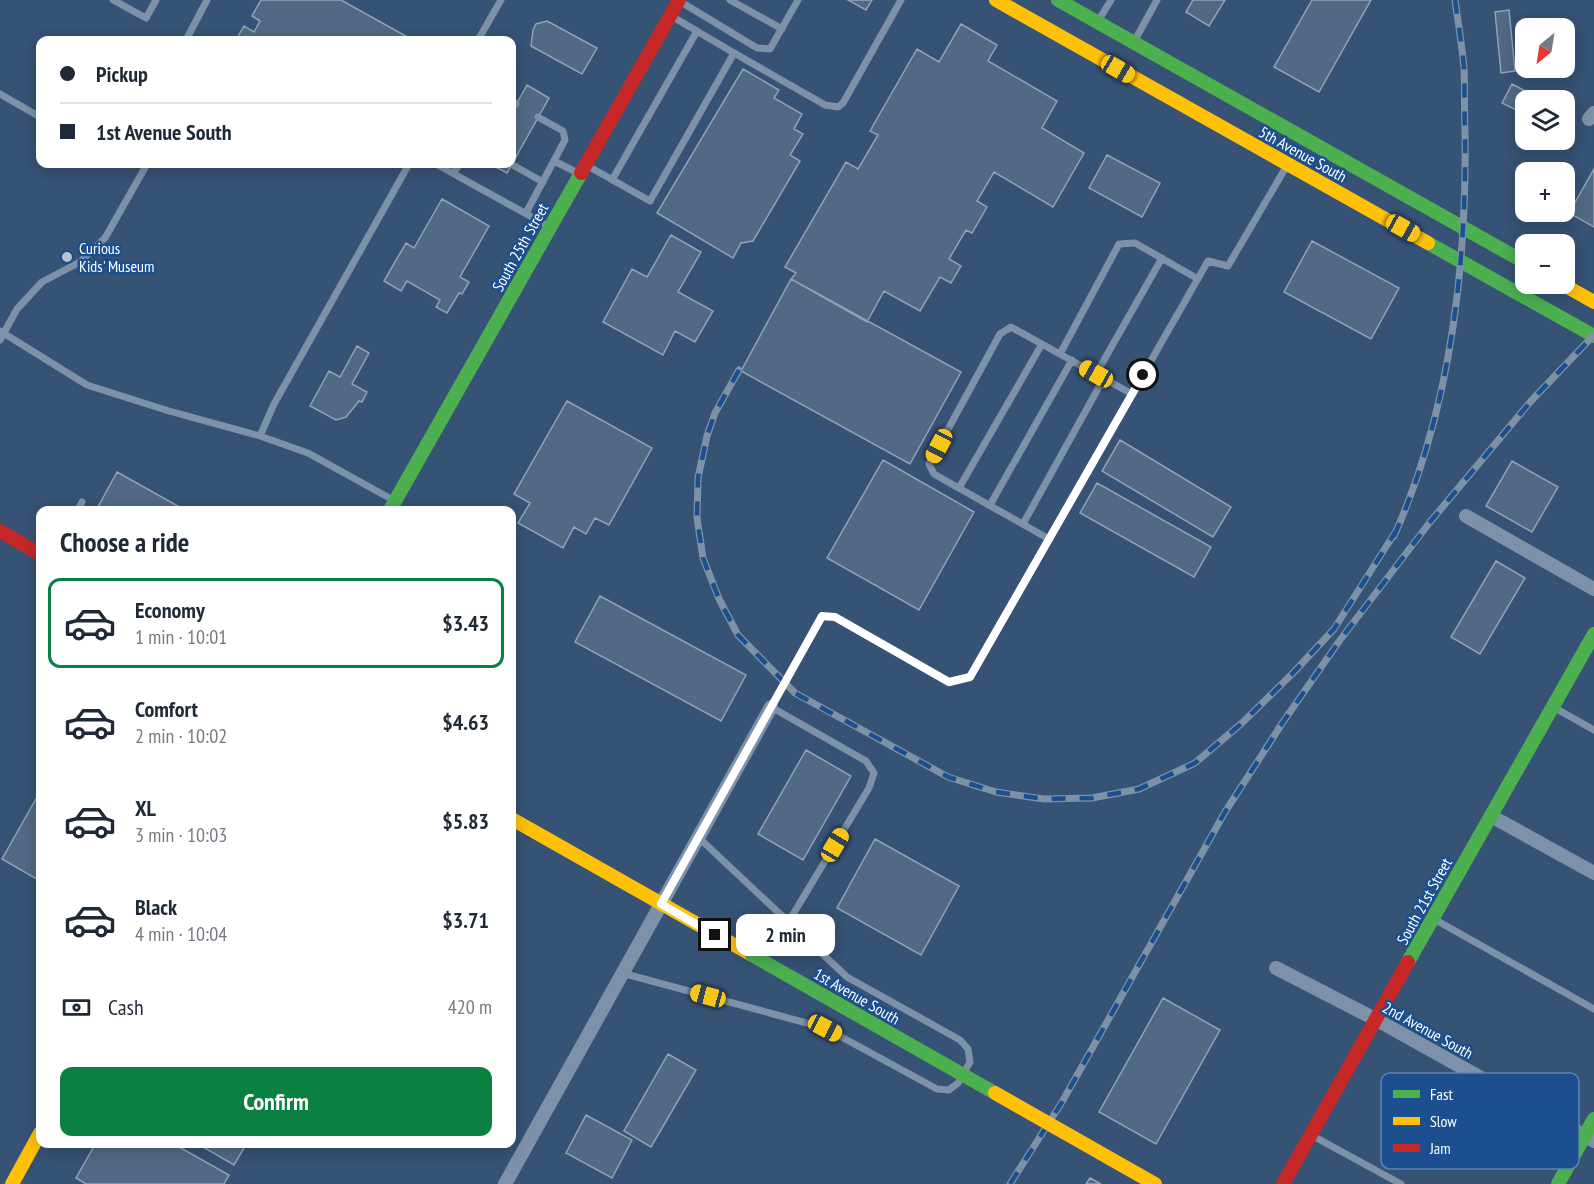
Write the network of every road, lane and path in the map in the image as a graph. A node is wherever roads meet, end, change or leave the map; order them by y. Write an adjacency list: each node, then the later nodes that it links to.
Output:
1 (113, 0): 2 (lane)
2 (156, 0)
3 (207, 0): 17 (lane)
4 (501, 0): 18 (lane)
5 (730, 0): 15 (lane)
6 (798, 0): 15 (lane)
7 (901, 0): 20 (lane)
8 (996, 0): 25 (main road, 5th Avenue South)
9 (1059, 0): 14 (main road, 5th Avenue South)
10 (1111, 0): 14 (lane)
11 (1157, 0): 19 (lane)
12 (679, 1): 13 (main road, South 25th Street); 15 (lane)
13 (670, 15): 16 (lane); 31 (main road, South 25th Street)
14 (1097, 22): 19 (main road, 5th Avenue South)
15 (782, 29)
16 (697, 31): 20 (lane); 33 (lane)
17 (188, 36)
18 (480, 36)
19 (1134, 42): 37 (main road, 5th Avenue South)
20 (734, 53): 33 (lane)
21 (0, 94): 22 (lane)
22 (36, 115)
23 (538, 117): 24 (lane)
24 (554, 160): 31 (lane); 34 (lane)
25 (1287, 165): 39 (lane); 43 (main road, 5th Avenue South)
26 (516, 166): 34 (lane)
27 (145, 168): 42 (lane)
28 (407, 168): 50 (lane)
29 (444, 168): 32 (lane)
30 (457, 168): 32 (lane)
31 (583, 170): 33 (lane); 36 (main road, South 25th Street)
32 (454, 173): 35 (lane)
33 (612, 180)
34 (543, 182): 35 (lane)
35 (526, 213): 36 (lane)
36 (550, 227): 53 (main road, South 25th Street)
37 (1515, 257)
38 (1162, 258): 39 (lane); 45 (lane); 47 (lane)
39 (1198, 279): 49 (lane)
40 (1575, 291): 41 (main road)
41 (1594, 302)
42 (1, 334): 50 (lane)
43 (1594, 336)
44 (1042, 344): 45 (lane); 51 (lane); 51 (lane)
45 (1060, 354): 46 (lane)
46 (1072, 360): 47 (lane); 55 (lane)
47 (1096, 374): 48 (lane)
48 (1104, 378): 49 (lane); 57 (lane)
49 (1132, 394): 59 (lane)
50 (260, 436): 53 (lane)
51 (959, 488): 55 (lane)
52 (82, 502): 54 (lane)
53 (393, 505)
54 (80, 506)
55 (990, 506): 57 (lane)
56 (1466, 516): 61 (street)
57 (1023, 524): 59 (lane)
58 (0, 531): 60 (main road)
59 (1049, 539): 63 (lane)
60 (36, 552)
61 (1594, 589)
62 (1594, 634): 64 (main road, South 21st Street)
63 (771, 707): 68 (street); 72 (lane)
64 (1553, 707): 65 (lane); 66 (main road, South 21st Street)
65 (1594, 730)
66 (1491, 816): 69 (street); 71 (main road, South 21st Street)
67 (516, 821): 70 (main road, 1st Avenue South)
68 (698, 837): 70 (street); 72 (lane)
69 (1594, 873)
70 (661, 904): 74 (street); 86 (main road, 1st Avenue South, bridge)
71 (1434, 918): 75 (lane); 76 (main road, South 21st Street)
72 (789, 921): 74 (lane)
73 (1276, 968): 76 (street, 2nd Avenue South)
74 (622, 973): 85 (street)
75 (1594, 1009)
76 (1377, 1020): 77 (street, 2nd Avenue South); 79 (main road, South 21st Street)
77 (1471, 1073)
78 (1594, 1119): 80 (main road)
79 (1311, 1135): 87 (main road, South 21st Street); 88 (lane)
80 (1589, 1139): 82 (main road)
81 (36, 1140): 84 (main road)
82 (1579, 1154)
83 (1568, 1169): 89 (main road)
84 (12, 1184)
85 (505, 1184)
86 (1155, 1184)
87 (1283, 1184)
88 (1401, 1184)
89 (1558, 1184)

